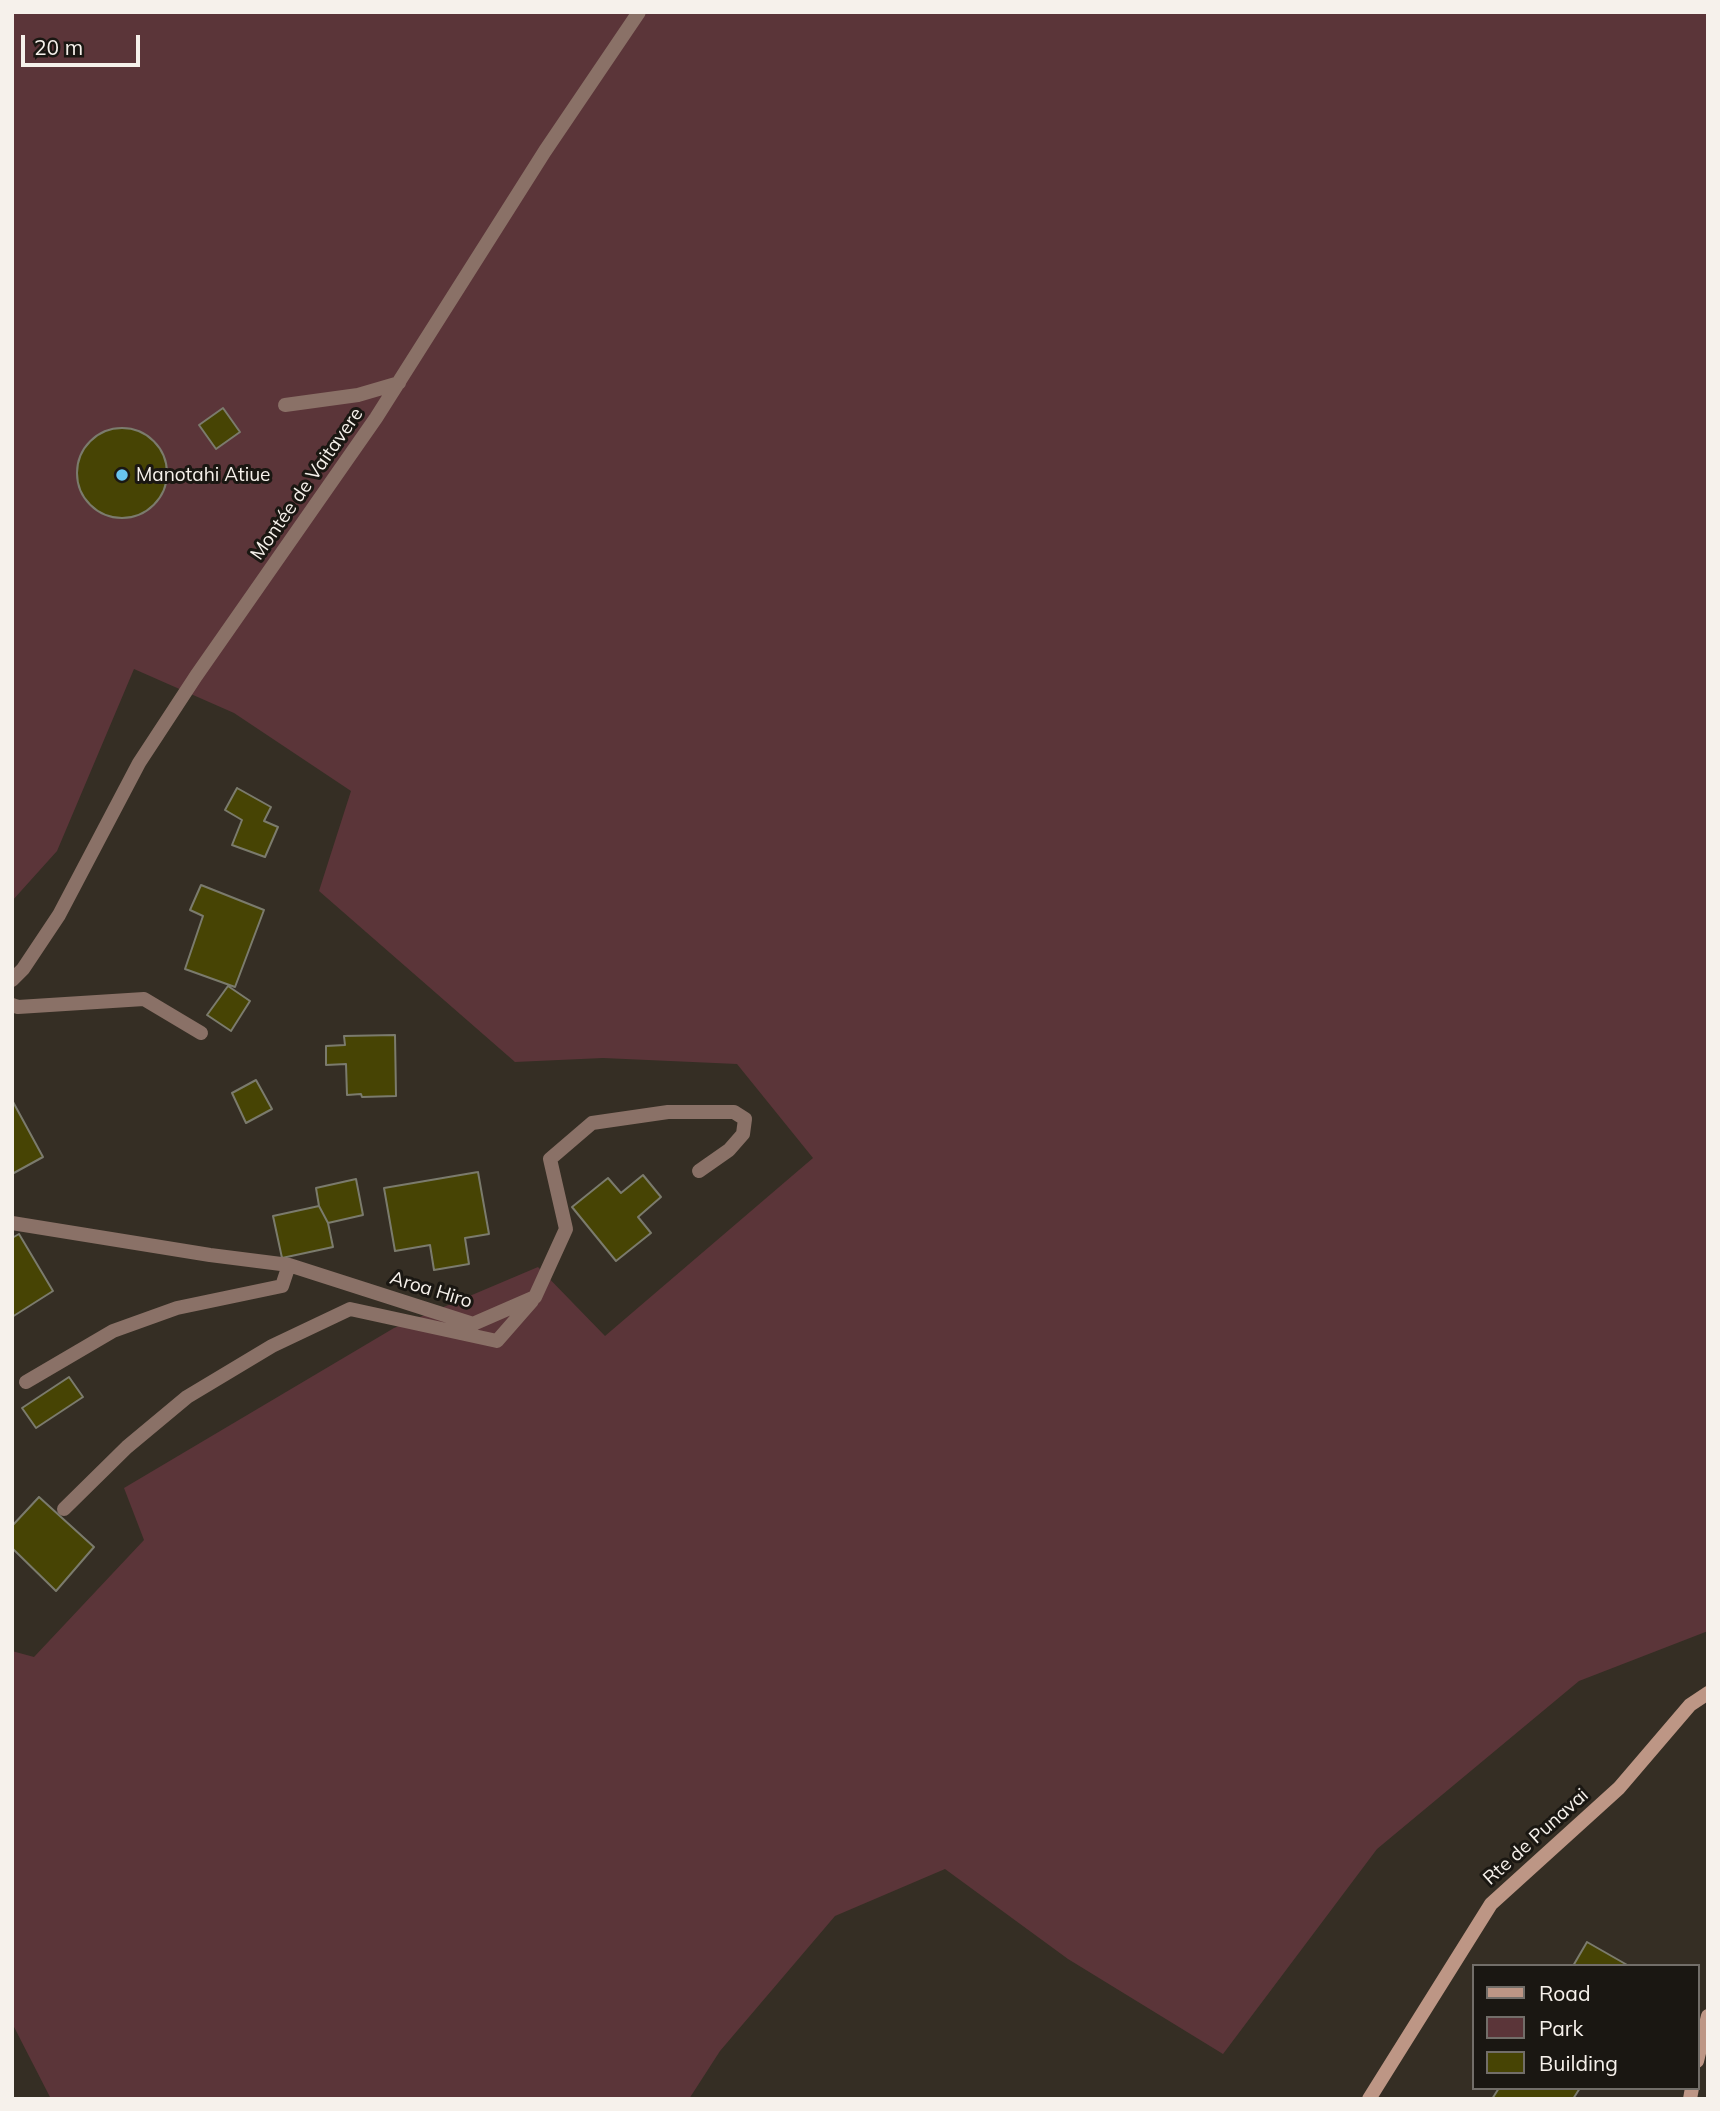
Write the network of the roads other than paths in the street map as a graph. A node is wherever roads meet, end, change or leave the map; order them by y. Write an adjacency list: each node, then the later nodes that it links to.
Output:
1 (639, 12): 2 (street, Montée de Vaitavere)
2 (399, 383): 3 (street); 4 (street, Montée de Vaitavere)
3 (285, 405)
4 (12, 980)
5 (12, 1005): 6 (street)
6 (201, 1033)
7 (699, 1171): 10 (street)
8 (12, 1223): 9 (street, Aroa Hiro)
9 (289, 1265): 10 (street, Aroa Hiro); 11 (street)
10 (536, 1297): 12 (street)
11 (26, 1382)
12 (64, 1509)
13 (1708, 1693): 16 (main road, Rte de Punavai)
14 (1708, 2016): 15 (main road)
15 (1699, 2053)
16 (1369, 2099)

